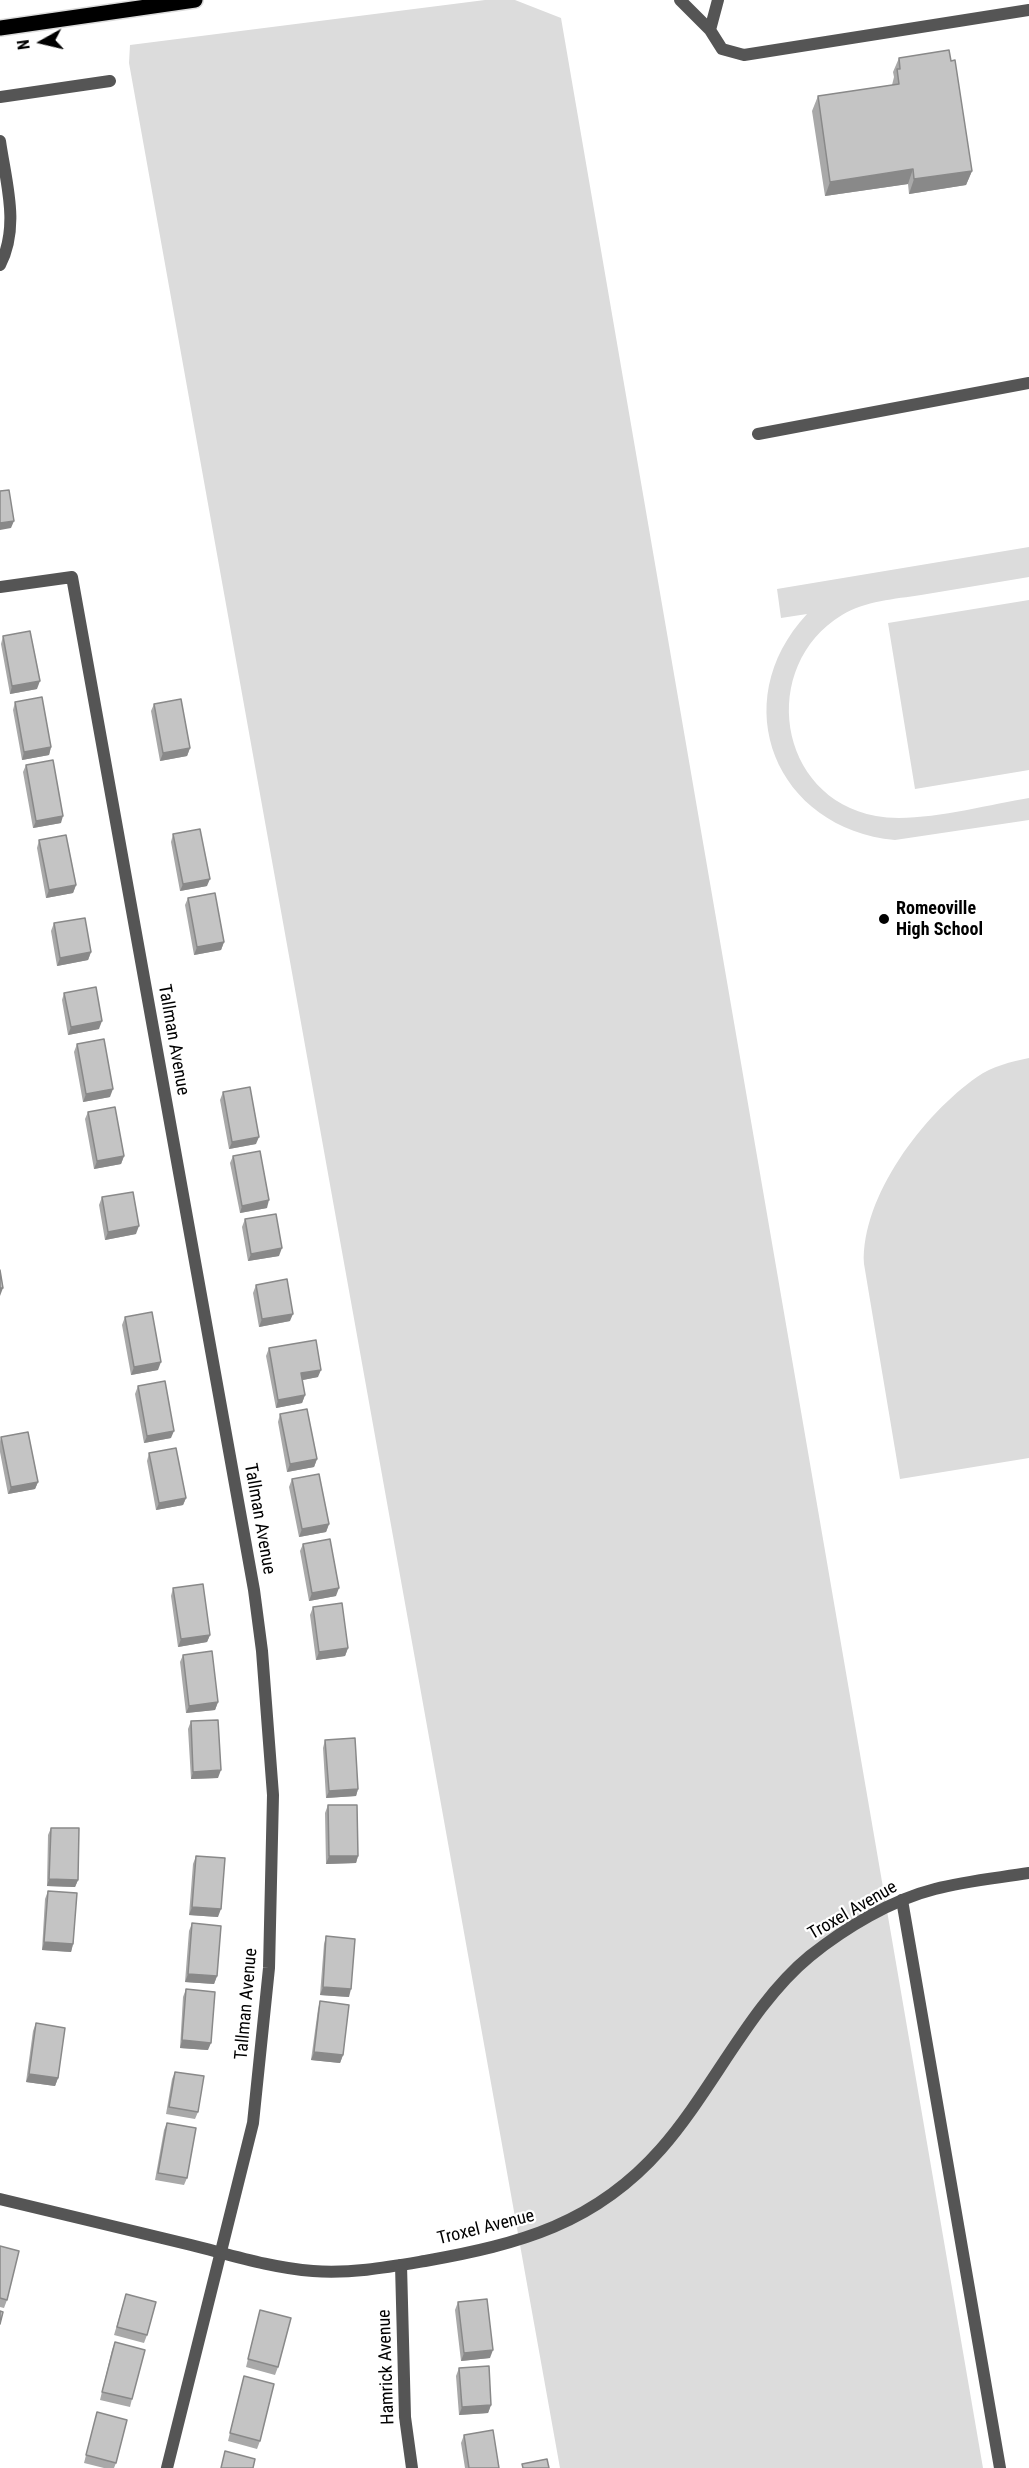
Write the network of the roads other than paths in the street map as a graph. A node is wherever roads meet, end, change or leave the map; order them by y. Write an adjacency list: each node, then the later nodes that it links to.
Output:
1 (195, 0): 5 (main road)
2 (680, 0): 6 (street)
3 (718, 0): 6 (street)
4 (1029, 10): 6 (street)
5 (0, 28)
6 (710, 30)
7 (110, 81): 8 (street)
8 (0, 97)
9 (0, 141): 10 (street)
10 (0, 265)
11 (1029, 383): 12 (street)
12 (758, 434)
13 (0, 587): 17 (street, Tallman Avenue)
14 (1029, 1873): 15 (street, Troxel Avenue)
15 (902, 1900): 18 (street, Troxel Avenue); 21 (street)
16 (0, 2199): 17 (street, Troxel Avenue)
17 (220, 2253): 18 (street, Troxel Avenue); 19 (street, Tallman Avenue)
18 (402, 2265): 20 (street, Hamrick Avenue)
19 (167, 2468)
20 (412, 2468)
21 (1000, 2468)

